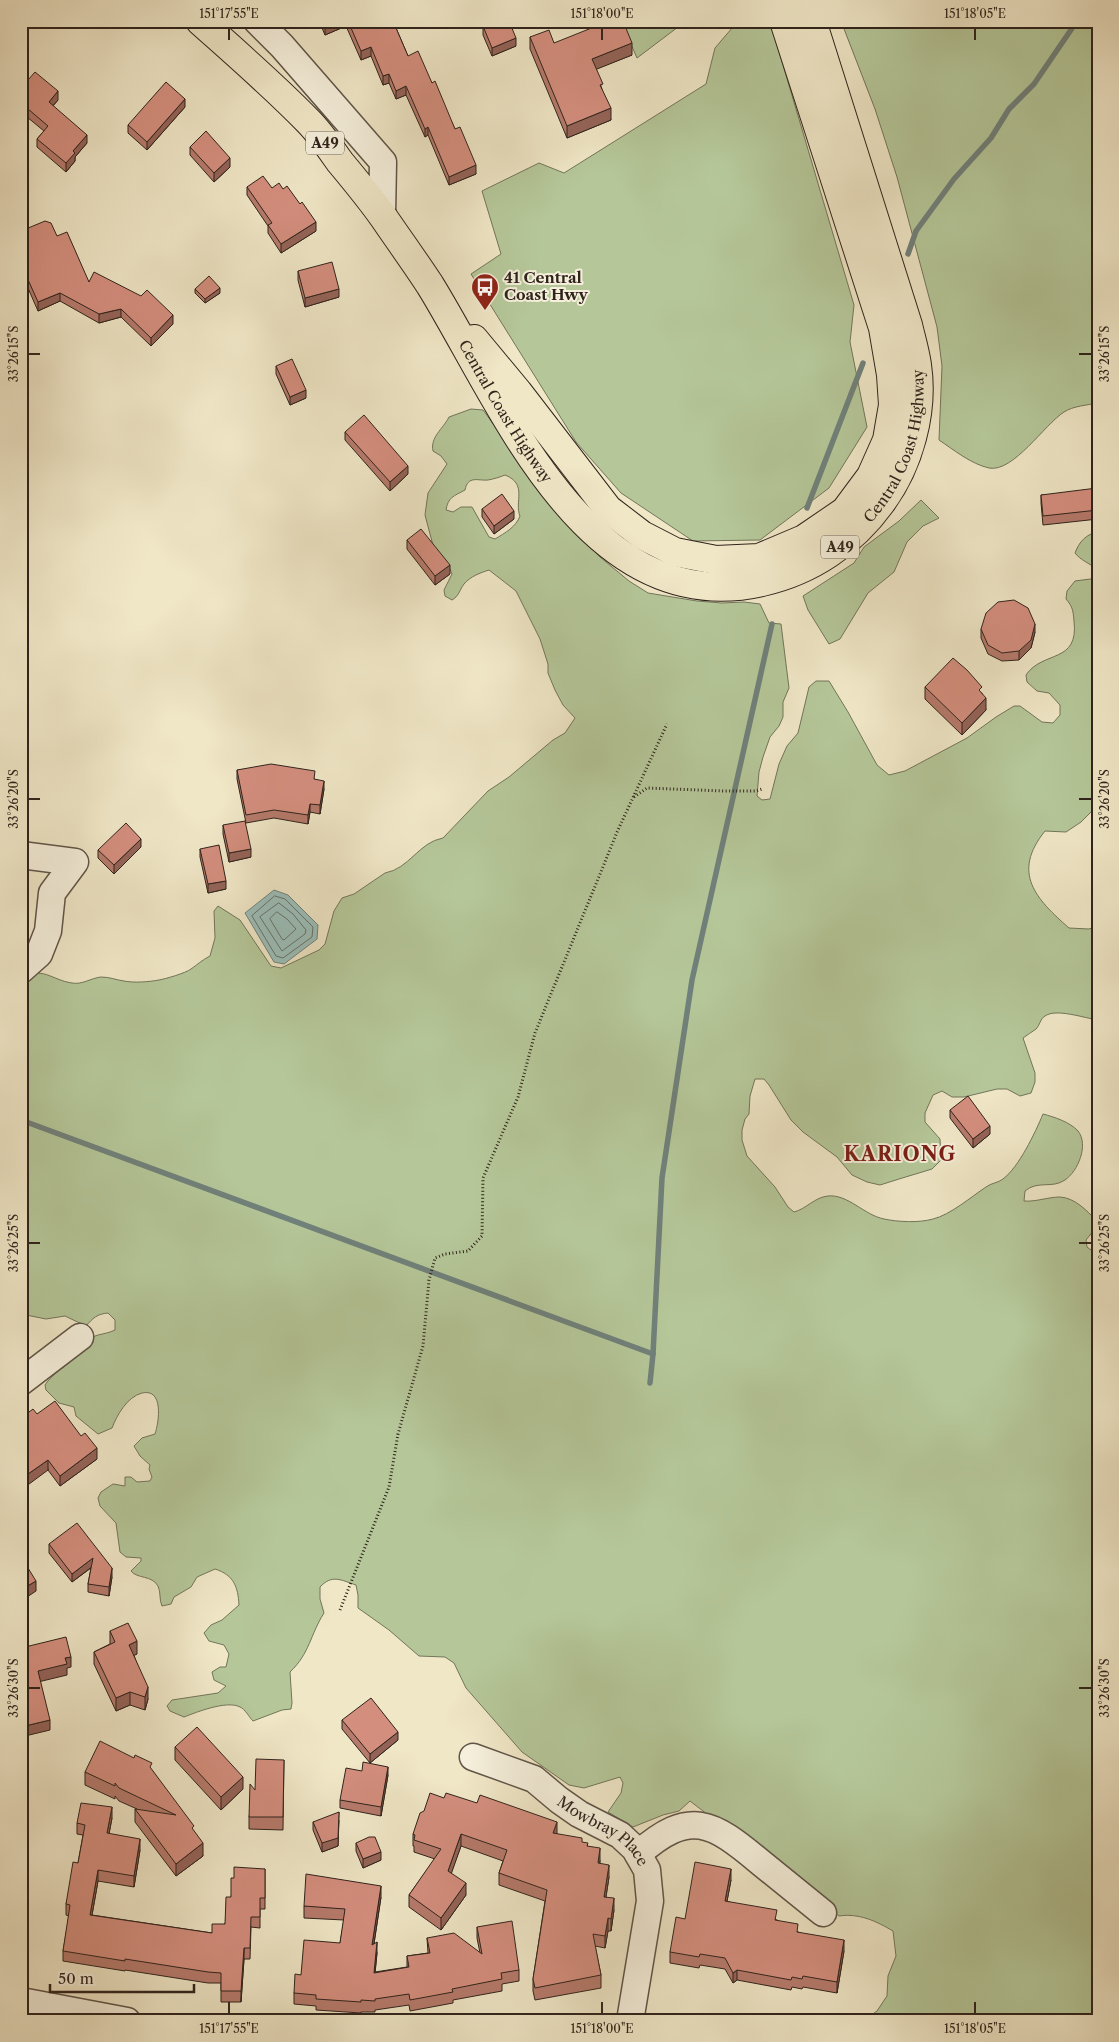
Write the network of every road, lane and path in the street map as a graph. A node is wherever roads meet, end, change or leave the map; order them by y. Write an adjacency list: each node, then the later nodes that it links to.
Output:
1 (200, 21): 5 (highway, Central Coast Highway / A49)
2 (257, 21): 5 (street)
3 (784, 21): 6 (highway, Central Coast Highway / A49)
4 (812, 21): 6 (highway, Central Coast Highway / A49)
5 (382, 214): 6 (highway, Central Coast Highway / A49)
6 (430, 286)
7 (667, 724): 9 (path)
8 (762, 788): 9 (path)
9 (633, 798): 15 (path)
10 (22, 855): 11 (street); 11 (street)
11 (52, 893): 12 (street)
12 (21, 970)
13 (80, 1337): 14 (street)
14 (21, 1382)
15 (340, 1610)
16 (473, 1757): 17 (street, Mowbray Place)
17 (638, 1854): 18 (street); 21 (street, Mowbray Place)
18 (823, 1913)
19 (21, 2001): 20 (street)
20 (127, 2021)
21 (630, 2021)

